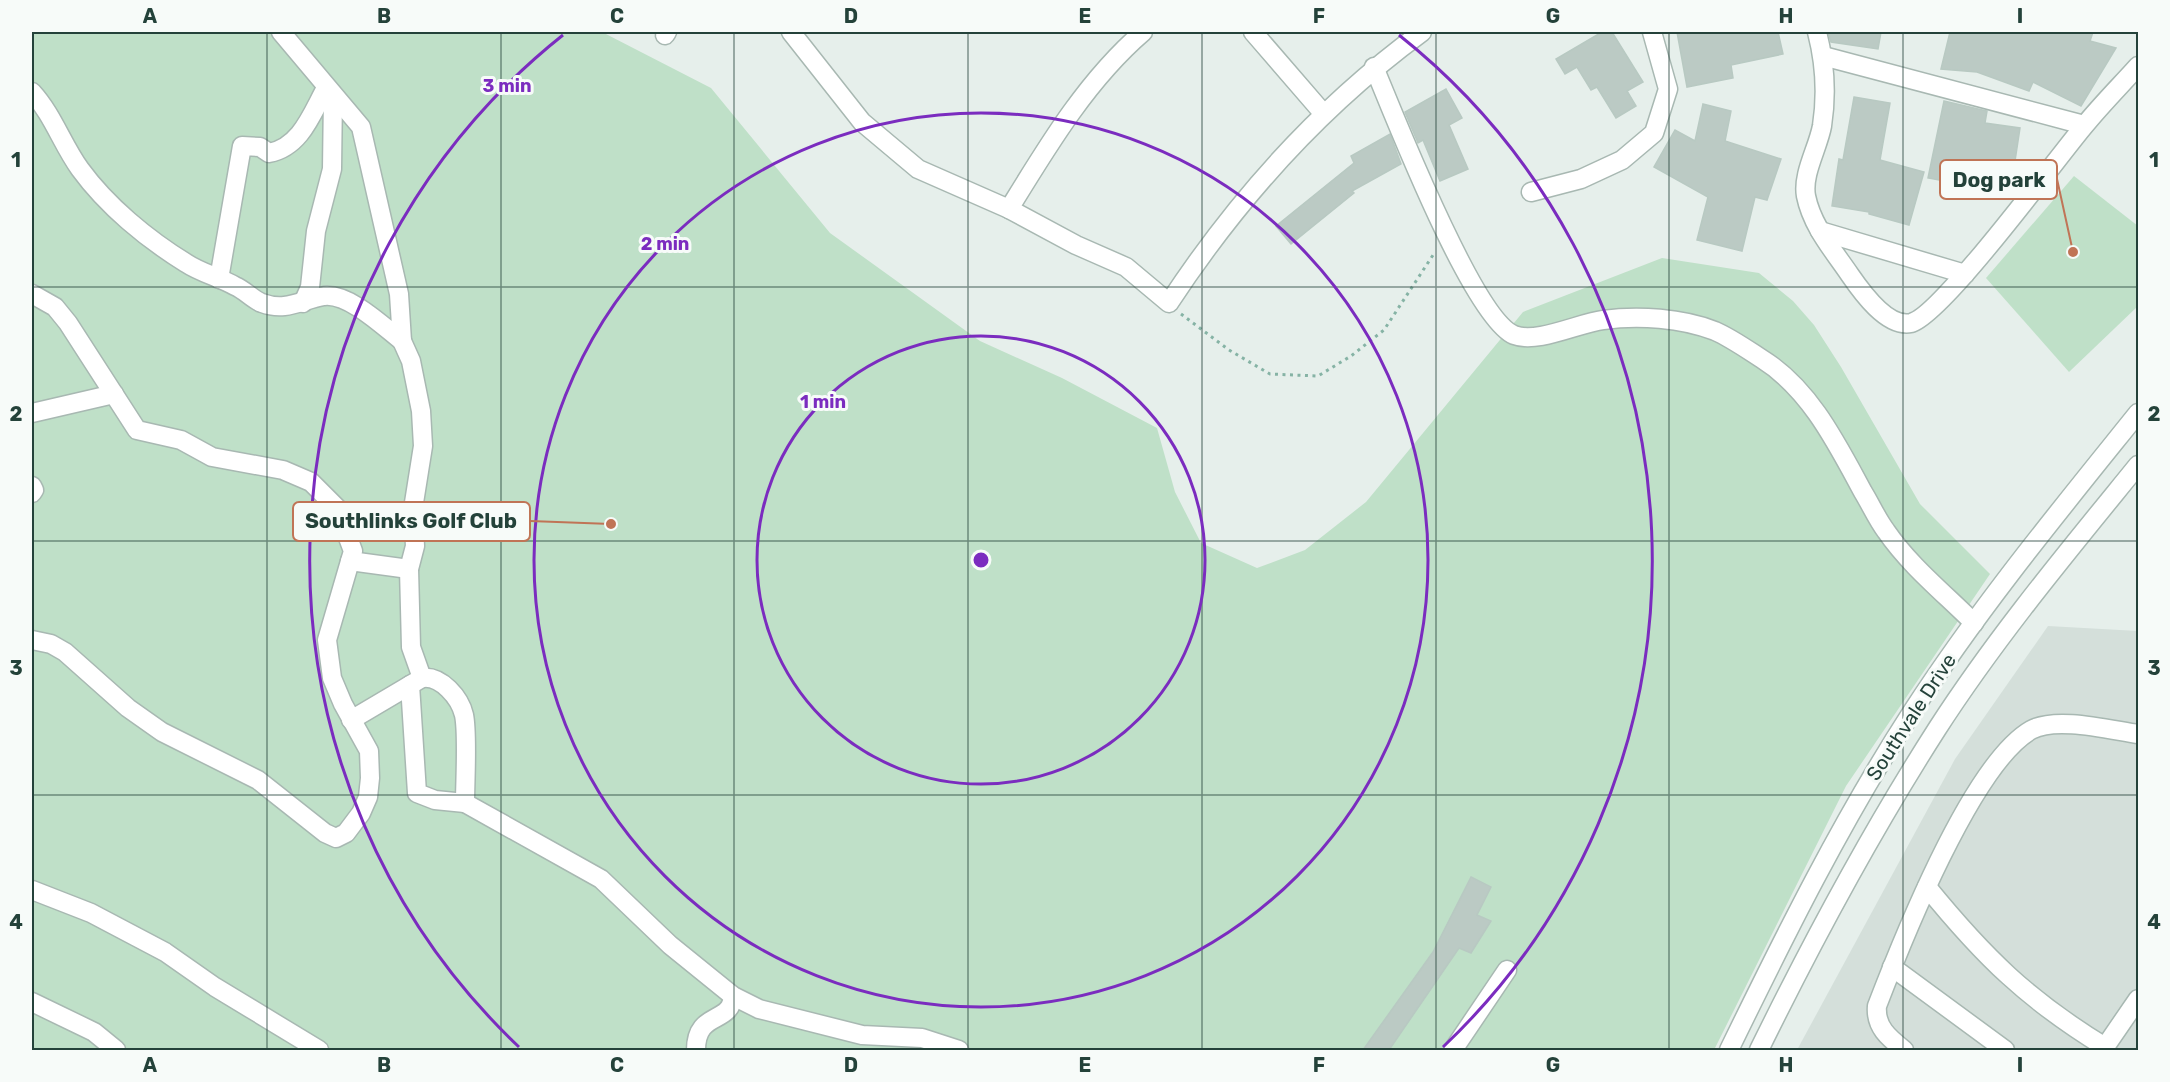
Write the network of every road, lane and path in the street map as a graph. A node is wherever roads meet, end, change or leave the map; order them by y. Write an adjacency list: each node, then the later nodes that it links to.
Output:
1 (280, 32): 11 (street)
2 (791, 32): 16 (street)
3 (1143, 32): 16 (street)
4 (1253, 32): 13 (street)
5 (1422, 32): 10 (street)
6 (1652, 32): 15 (street)
7 (1817, 32): 8 (street)
8 (1823, 56): 14 (street); 17 (street)
9 (2139, 66): 14 (street)
10 (1374, 67): 13 (street); 18 (street)
11 (330, 91): 20 (street); 22 (street); 24 (street)
12 (32, 92): 20 (street)
13 (1323, 113): 23 (street)
14 (2085, 125): 19 (street)
15 (1531, 192)
16 (1009, 209): 23 (street)
17 (1820, 231): 19 (street); 19 (street)
18 (1449, 238): 23 (path); 33 (street)
19 (1965, 274)
20 (219, 279): 22 (street)
21 (32, 294): 25 (street)
22 (303, 303): 24 (street)
23 (1169, 303)
24 (402, 341): 32 (street)
25 (114, 394): 26 (street); 31 (street)
26 (32, 413)
27 (2139, 413): 33 (street, Southvale Drive)
28 (2139, 465): 53 (street, Southvale Drive)
29 (32, 486): 30 (street)
30 (32, 494)
31 (350, 561): 32 (street); 36 (street)
32 (409, 569): 35 (street)
33 (1974, 623): 52 (street, Southvale Drive)
34 (32, 640): 36 (street)
35 (416, 681): 36 (street); 38 (street); 38 (street)
36 (351, 720)
37 (2139, 734): 39 (street)
38 (465, 803): 43 (street)
39 (1927, 887): 41 (street); 46 (street)
40 (32, 890): 48 (street)
41 (1892, 968): 54 (street); 55 (street)
42 (1507, 970): 51 (street)
43 (733, 996): 49 (street); 50 (street)
44 (2138, 1000): 46 (street)
45 (32, 1002): 47 (street)
46 (2104, 1049)
47 (116, 1050)
48 (319, 1050)
49 (696, 1050)
50 (958, 1050)
51 (1453, 1050)
52 (1729, 1050)
53 (1759, 1050)
54 (1904, 1050)
55 (2005, 1050)

